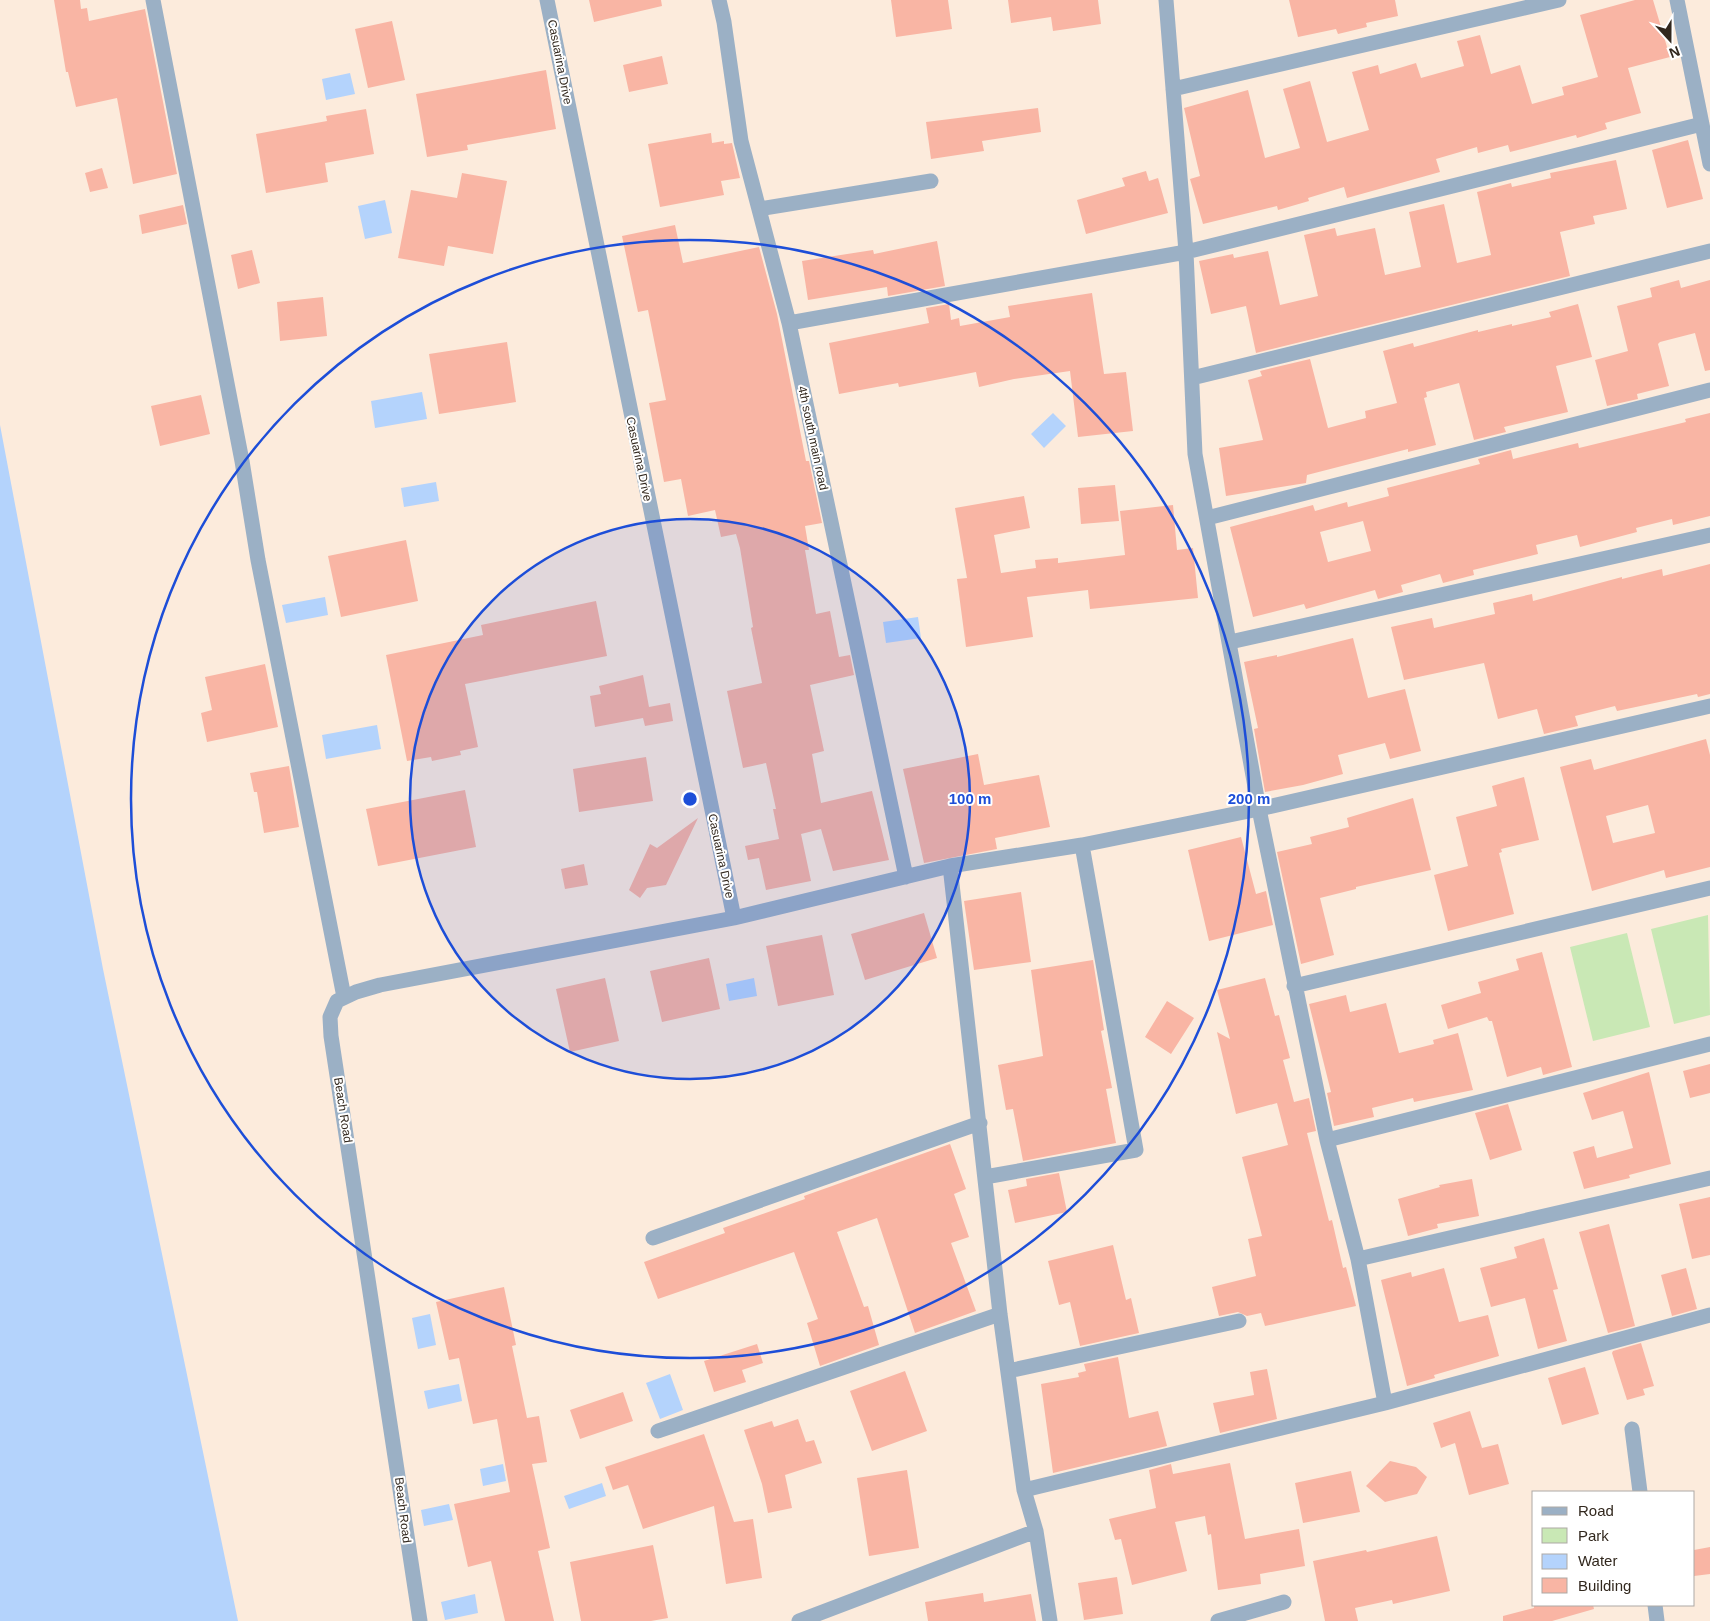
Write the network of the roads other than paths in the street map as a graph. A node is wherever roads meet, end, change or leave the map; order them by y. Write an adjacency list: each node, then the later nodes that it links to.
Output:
1 (153, 0): 28 (street)
2 (547, 0): 26 (street, Casuarina Drive)
3 (718, 0): 11 (street, 4th south main road)
4 (1166, 0): 7 (street)
5 (1559, 0): 7 (street)
6 (1677, 0): 8 (street)
7 (1173, 89): 13 (street)
8 (1702, 124): 9 (street); 13 (street)
9 (1710, 164)
10 (931, 181): 11 (street)
11 (759, 209): 14 (street, 4th south main road)
12 (1710, 251): 15 (street)
13 (1186, 252): 14 (street); 15 (street)
14 (789, 323): 24 (street, 4th south main road)
15 (1192, 378): 17 (street)
16 (1710, 390): 17 (street)
17 (1207, 518): 19 (street)
18 (1710, 535): 19 (street)
19 (1230, 642): 21 (street)
20 (1710, 706): 21 (street)
21 (1259, 809): 22 (street); 27 (street)
22 (1082, 846): 23 (street); 32 (street)
23 (950, 866): 24 (street); 30 (street)
24 (906, 877): 26 (street)
25 (1710, 888): 27 (street)
26 (734, 918): 28 (street)
27 (1294, 986): 31 (street)
28 (344, 997): 48 (street, Beach Road)
29 (1710, 1044): 31 (street)
30 (980, 1123): 32 (street); 34 (street)
31 (1328, 1140): 35 (street)
32 (985, 1177): 36 (street)
33 (1710, 1178): 35 (street)
34 (653, 1238)
35 (1358, 1259): 40 (street)
36 (1000, 1314): 39 (street); 42 (street)
37 (1710, 1315): 40 (street)
38 (1238, 1321): 39 (street)
39 (1008, 1371): 43 (street)
40 (1385, 1402): 43 (street)
41 (1632, 1429): 44 (street)
42 (658, 1431)
43 (1024, 1490): 45 (street)
44 (1640, 1491)
45 (1036, 1531): 49 (street); 50 (street)
46 (1284, 1602): 51 (street)
47 (1655, 1606): 52 (street)
48 (420, 1621)
49 (799, 1621)
50 (1050, 1621)
51 (1218, 1621)
52 (1657, 1621)

